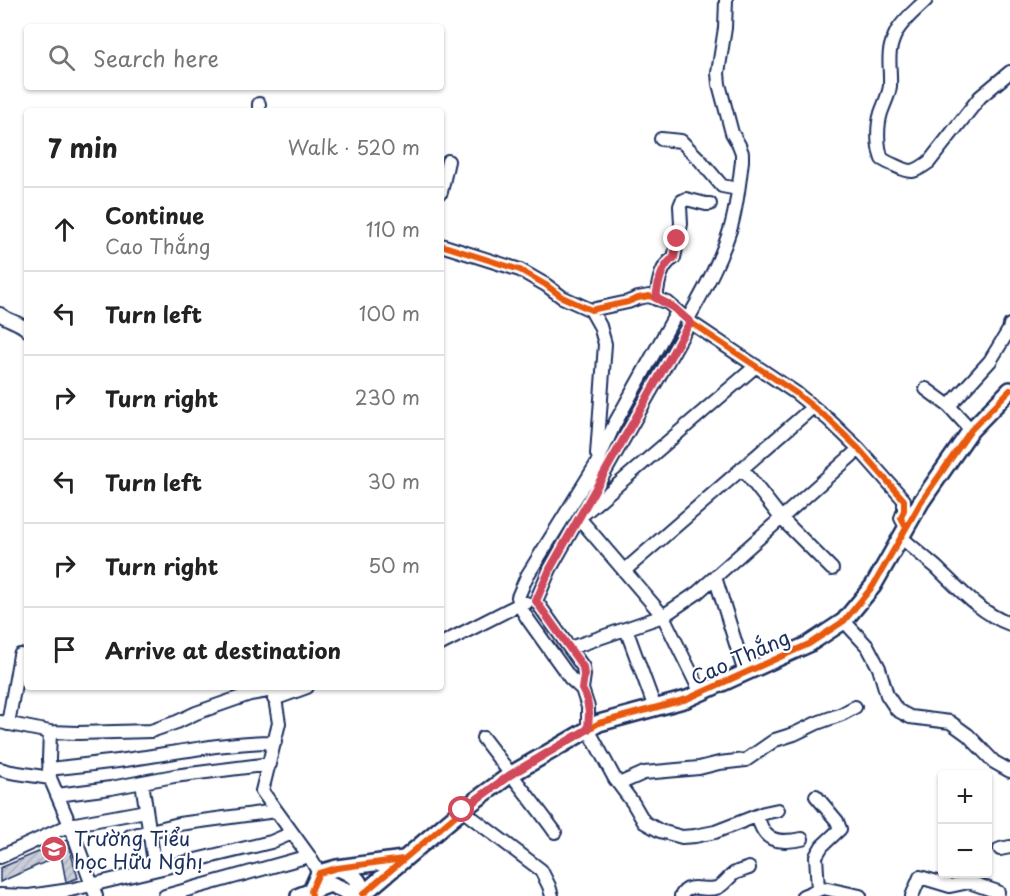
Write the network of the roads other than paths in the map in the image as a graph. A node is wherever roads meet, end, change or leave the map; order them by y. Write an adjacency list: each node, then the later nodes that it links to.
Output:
1 (726, 0): 7 (street)
2 (926, 0): 3 (street)
3 (1010, 72)
4 (660, 139): 7 (street)
5 (448, 161): 6 (street)
6 (444, 179)
7 (738, 189): 13 (street)
8 (710, 204): 10 (street)
9 (444, 247): 11 (street)
10 (656, 298): 11 (street); 13 (street)
11 (591, 310): 23 (street)
12 (0, 314): 15 (street)
13 (685, 317): 16 (street); 23 (street); 25 (street)
14 (1010, 325): 19 (street)
15 (24, 326)
16 (756, 366): 20 (street); 25 (street)
17 (926, 389): 19 (street)
18 (1010, 390): 21 (main road, Cao Thắng)
19 (949, 406): 21 (street)
20 (813, 407): 22 (street); 24 (street)
21 (971, 430): 27 (main road, Cao Thắng)
22 (859, 449): 26 (street); 27 (street)
23 (596, 465): 32 (street)
24 (742, 468): 26 (street); 29 (street)
25 (579, 518): 29 (street); 31 (street)
26 (781, 518): 28 (street); 30 (street)
27 (903, 532): 34 (main road, Cao Thắng); 35 (street)
28 (832, 569)
29 (624, 571): 33 (street)
30 (715, 577): 33 (street); 40 (street)
31 (536, 601): 32 (street); 38 (street)
32 (520, 604): 37 (street); 41 (street)
33 (663, 616): 36 (street); 43 (street)
34 (844, 621): 40 (main road, Cao Thắng); 53 (street)
35 (1010, 624)
36 (626, 629): 38 (street); 45 (street)
37 (444, 642)
38 (570, 648): 41 (street)
39 (20, 655): 46 (street)
40 (745, 673): 43 (main road, Cao Thắng)
41 (582, 689): 47 (street)
42 (273, 692): 48 (street); 50 (street)
43 (700, 693): 45 (main road, Cao Thắng)
44 (855, 707): 57 (street)
45 (655, 708): 47 (main road, Cao Thắng)
46 (4, 723): 48 (street)
47 (588, 729): 55 (main road, Cao Thắng); 57 (street)
48 (50, 732): 54 (street)
49 (483, 738): 55 (street)
50 (275, 742): 51 (street); 54 (street)
51 (270, 764): 56 (street); 63 (street)
52 (1, 771): 54 (street)
53 (1010, 771)
54 (49, 774): 58 (street)
55 (510, 775): 60 (main road, Cao Thắng); 67 (street)
56 (142, 782): 58 (street); 62 (street)
57 (619, 784): 64 (street)
58 (57, 795): 65 (street)
59 (816, 796): 79 (street)
60 (462, 810): 73 (main road, Cao Thắng); 86 (street)
61 (778, 810): 64 (street)
62 (146, 811): 65 (street); 66 (street)
63 (276, 811): 66 (street); 68 (street)
64 (757, 816): 70 (street)
65 (70, 825): 72 (street); 78 (street)
66 (149, 831): 69 (street); 76 (street)
67 (555, 832)
68 (292, 833): 71 (street); 76 (street)
69 (129, 836)
70 (802, 839)
71 (309, 856): 77 (street); 85 (street)
72 (0, 857)
73 (403, 859): 74 (main road); 84 (main road, Cao Thắng)
74 (337, 868): 77 (main road); 84 (main road)
75 (749, 868): 87 (street)
76 (155, 869): 78 (street)
77 (319, 873): 82 (main road)
78 (94, 890): 83 (street)
79 (818, 890): 88 (street); 89 (street)
80 (960, 890): 81 (street); 90 (street)
81 (998, 891)
82 (308, 894): 84 (main road)
83 (0, 895)
84 (359, 895)
85 (165, 896)
86 (552, 896)
87 (681, 896)
88 (803, 896)
89 (860, 896)
90 (912, 896)

